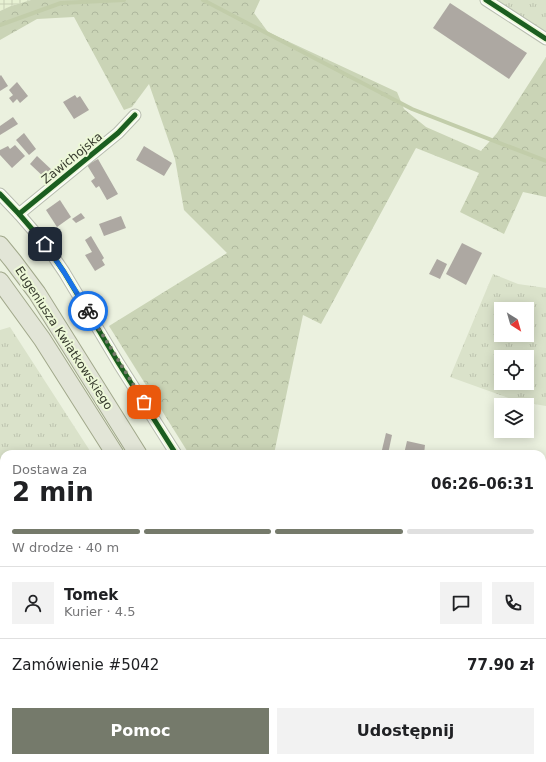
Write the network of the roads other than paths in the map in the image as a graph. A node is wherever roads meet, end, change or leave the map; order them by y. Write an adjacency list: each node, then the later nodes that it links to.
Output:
1 (486, 0): 2 (street)
2 (546, 39)
3 (135, 115): 5 (street, Zawichojska)
4 (0, 194): 5 (street)
5 (19, 214): 10 (street)
6 (0, 245): 9 (main road, Eugeniusza Kwiatkowskiego)
7 (0, 281): 8 (main road, Eugeniusza Kwiatkowskiego)
8 (112, 450)
9 (135, 450)
10 (173, 450)

